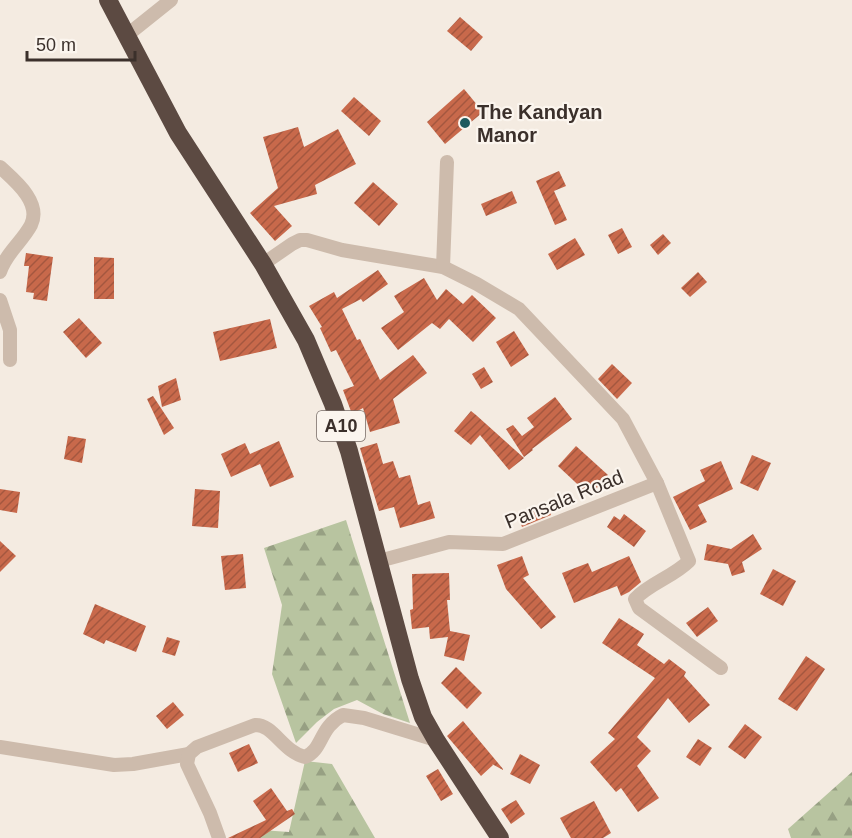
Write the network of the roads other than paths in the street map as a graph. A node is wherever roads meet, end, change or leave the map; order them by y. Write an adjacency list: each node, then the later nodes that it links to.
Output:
1 (108, 0): 3 (highway, A10)
2 (171, 0): 3 (street)
3 (126, 36): 6 (highway, A10)
4 (447, 162): 7 (street)
5 (0, 167): 8 (street)
6 (263, 264): 7 (street); 12 (highway, A10)
7 (442, 267): 11 (street)
8 (0, 272)
9 (0, 300): 10 (street)
10 (10, 360)
11 (657, 483): 12 (street, Pansala Road); 13 (street)
12 (379, 561): 14 (highway, A10)
13 (721, 668)
14 (436, 740): 16 (street); 18 (highway, A10)
15 (0, 747): 16 (street)
16 (189, 754): 17 (street)
17 (219, 838)
18 (500, 838)

